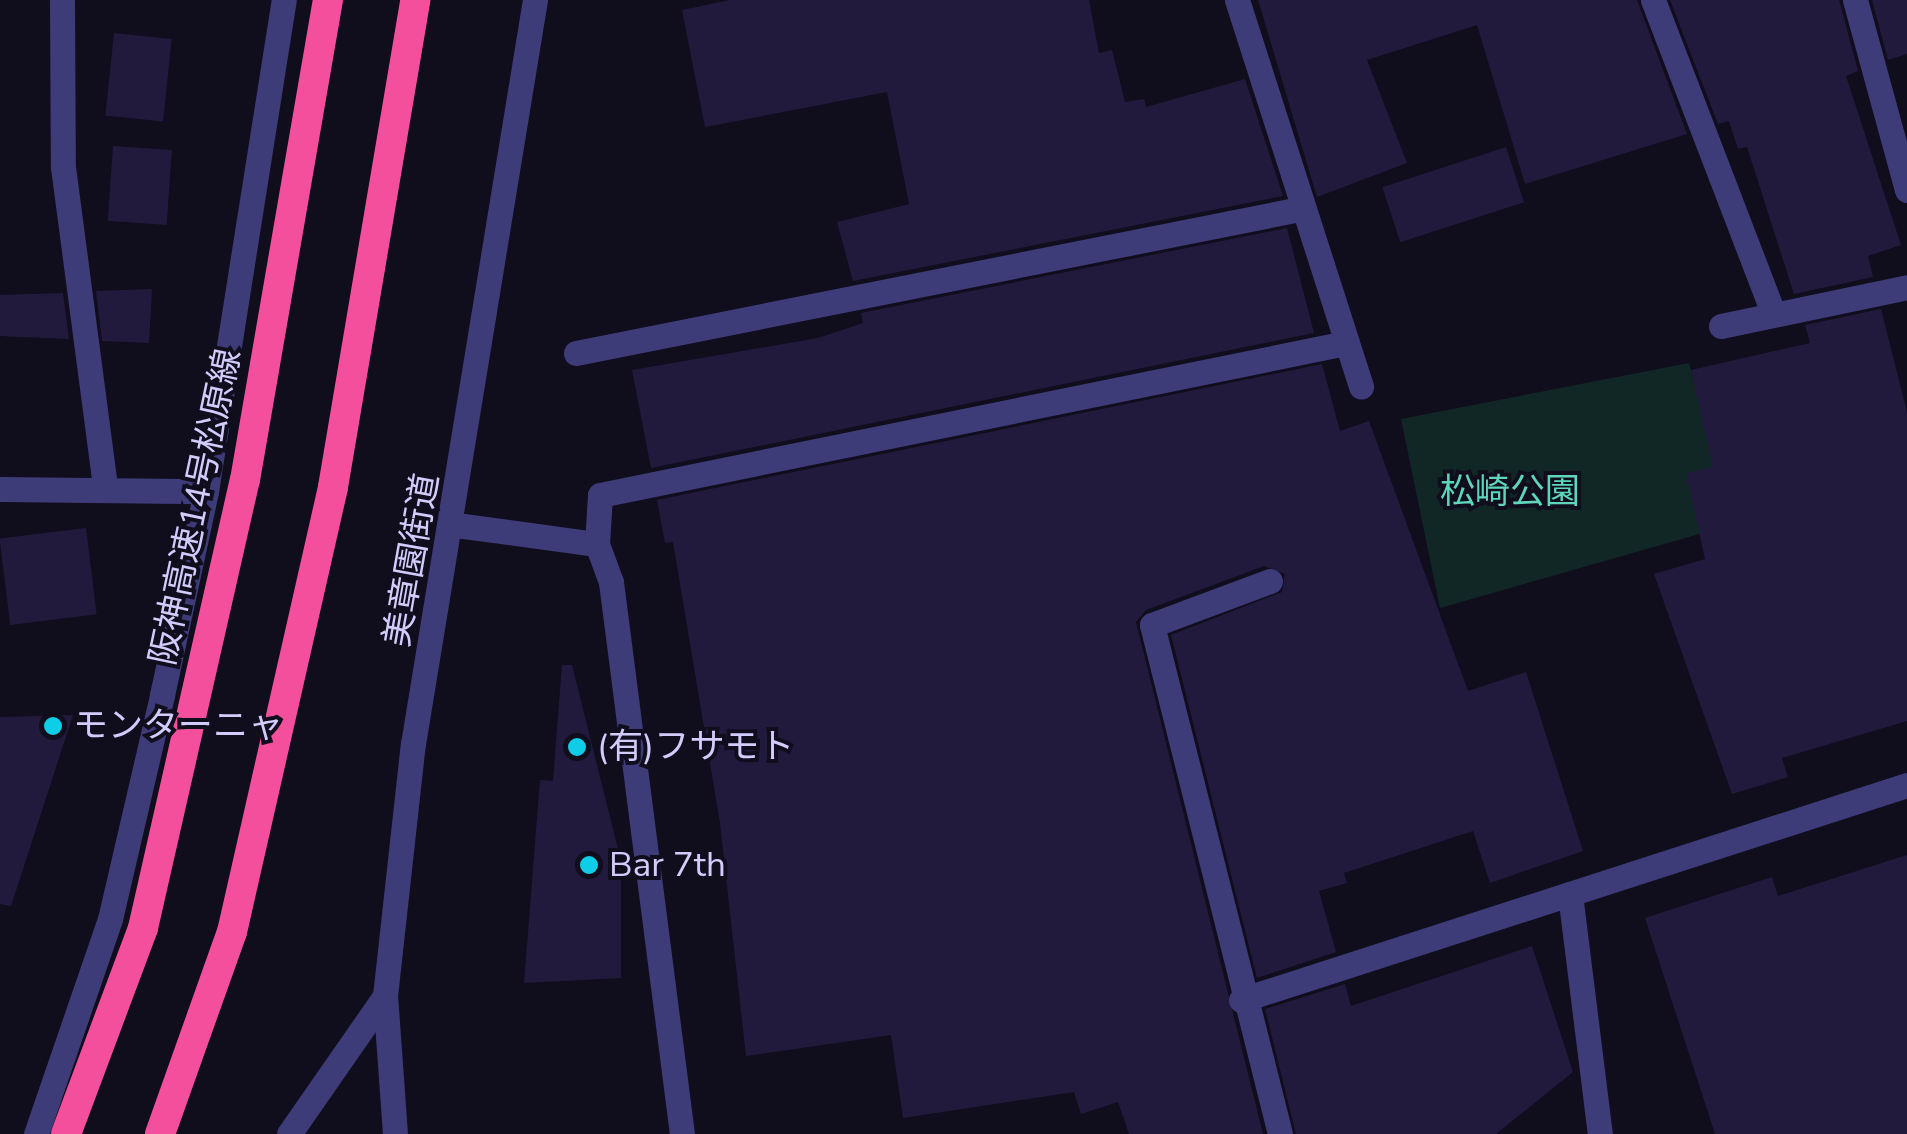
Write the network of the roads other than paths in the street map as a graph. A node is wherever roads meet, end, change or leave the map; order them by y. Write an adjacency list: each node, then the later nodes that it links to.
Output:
1 (62, 0): 17 (street)
2 (284, 0): 19 (street)
3 (328, 0): 28 (highway, 阪神高速14号松原線)
4 (416, 0): 29 (highway)
5 (535, 0): 20 (street, 美章園街道)
6 (1237, 0): 10 (street)
7 (1653, 0): 12 (street)
8 (1855, 0): 9 (street)
9 (1907, 190)
10 (1300, 210): 14 (street); 15 (street)
11 (1907, 287): 12 (street)
12 (1773, 312): 13 (street)
13 (1721, 326)
14 (1341, 344): 16 (street); 21 (street)
15 (576, 353)
16 (1361, 386)
17 (104, 484): 18 (street); 19 (street)
18 (0, 489)
19 (206, 491): 27 (street)
20 (456, 526): 21 (street); 25 (street, 美章園街道)
21 (597, 544): 32 (street)
22 (1270, 580): 26 (street)
23 (1907, 785): 24 (street)
24 (1570, 894): 26 (street); 34 (street)
25 (384, 996): 30 (street); 31 (street, 美章園街道)
26 (1241, 1000): 33 (street)
27 (36, 1134)
28 (66, 1134)
29 (160, 1134)
30 (289, 1134)
31 (395, 1134)
32 (682, 1134)
33 (1280, 1134)
34 (1600, 1134)

